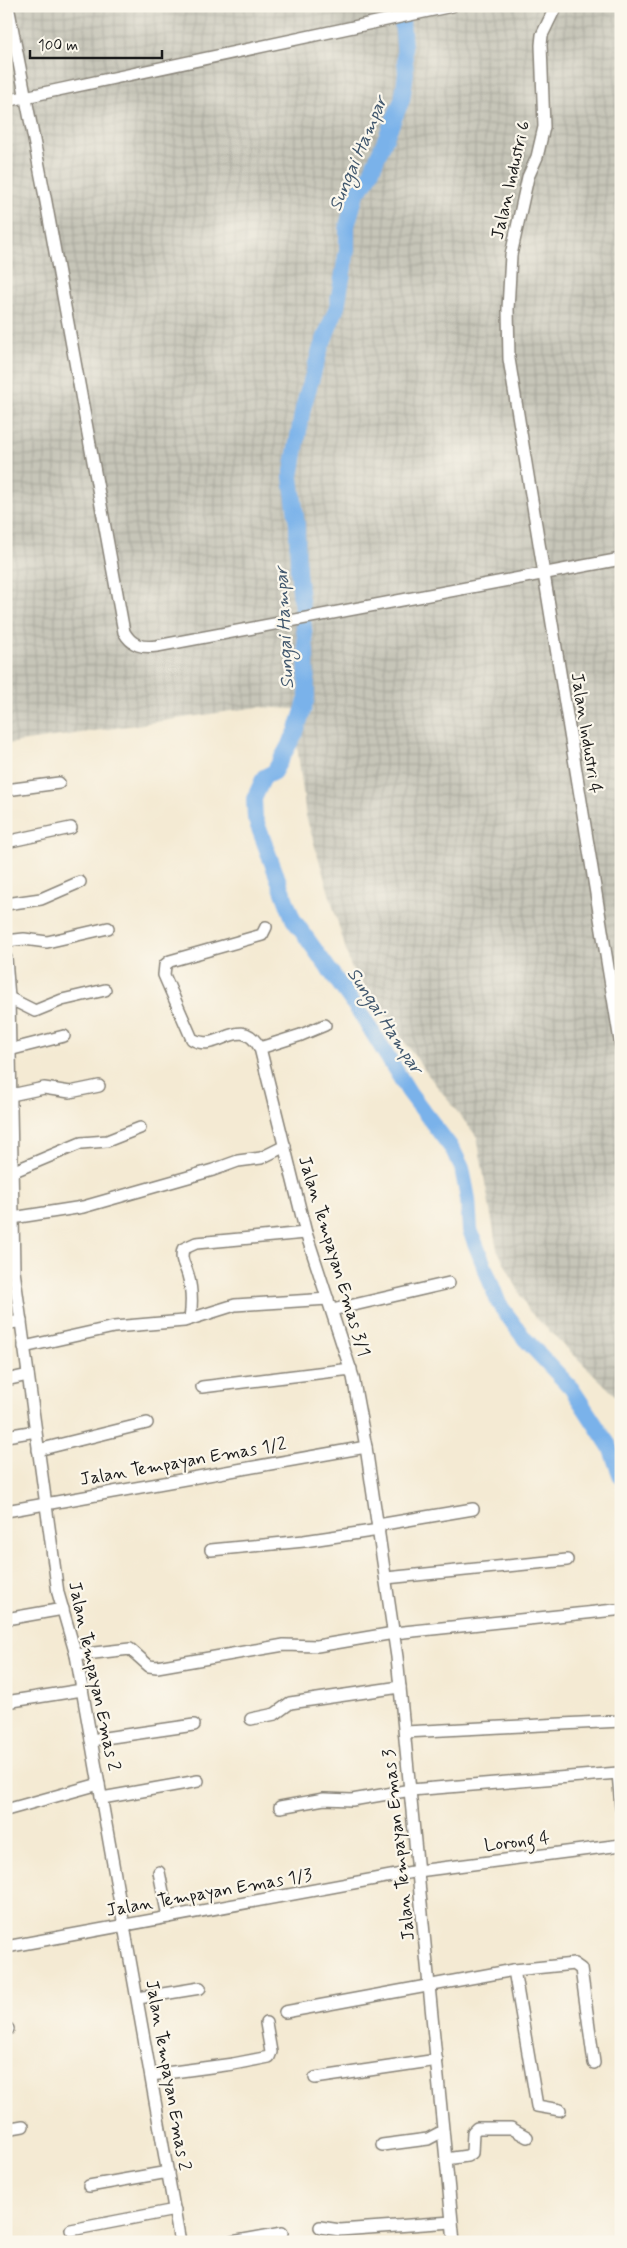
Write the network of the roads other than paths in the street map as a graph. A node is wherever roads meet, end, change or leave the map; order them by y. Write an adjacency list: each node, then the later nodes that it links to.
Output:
1 (8, 6): 4 (street)
2 (452, 6): 4 (street)
3 (556, 6): 7 (street, Jalan Industri 6)
4 (25, 98): 5 (street); 7 (street)
5 (6, 101)
6 (621, 559): 7 (street)
7 (543, 573): 22 (street, Jalan Industri 4)
8 (59, 783): 9 (street)
9 (6, 790)
10 (71, 828): 11 (street)
11 (6, 842)
12 (80, 882): 13 (street)
13 (6, 904)
14 (266, 927): 23 (street)
15 (108, 928): 16 (street)
16 (6, 941)
17 (6, 958): 19 (street, Jalan Tempayan Emas 2)
18 (105, 990): 19 (street)
19 (9, 998): 24 (street, Jalan Tempayan Emas 2)
20 (325, 1024): 23 (street)
21 (64, 1036): 24 (street)
22 (621, 1047)
23 (260, 1048): 29 (street, Jalan Tempayan Emas 3/1)
24 (9, 1050): 26 (street, Jalan Tempayan Emas 2)
25 (99, 1086): 26 (street)
26 (11, 1095): 28 (street, Jalan Tempayan Emas 2)
27 (140, 1128): 30 (street)
28 (9, 1144): 30 (street, Jalan Tempayan Emas 2)
29 (285, 1146): 31 (street); 32 (street, Jalan Tempayan Emas 3/1)
30 (12, 1172): 31 (street, Jalan Tempayan Emas 2)
31 (10, 1218): 33 (street, Jalan Tempayan Emas 2)
32 (306, 1233): 35 (street, Jalan Tempayan Emas 3/1); 36 (street)
33 (10, 1272): 37 (street, Jalan Tempayan Emas 2)
34 (449, 1283): 35 (street)
35 (330, 1305): 36 (street); 40 (street, Jalan Tempayan Emas 3/1)
36 (190, 1319): 39 (street)
37 (21, 1321): 38 (street); 39 (street, Jalan Tempayan Emas 2)
38 (6, 1324)
39 (24, 1347): 41 (street, Jalan Tempayan Emas 2)
40 (351, 1369): 43 (street); 47 (street, Jalan Tempayan Emas 3/1)
41 (28, 1375): 42 (street); 45 (street, Jalan Tempayan Emas 2)
42 (6, 1380)
43 (202, 1387)
44 (147, 1423): 48 (street)
45 (36, 1431): 46 (street); 48 (street, Jalan Tempayan Emas 2)
46 (6, 1436)
47 (366, 1447): 49 (street, Jalan Tempayan Emas 1/2); 52 (street, Jalan Tempayan Emas 3)
48 (38, 1450): 49 (street, Jalan Tempayan Emas 2)
49 (46, 1504): 51 (street, Jalan Tempayan Emas 1/2); 56 (street, Jalan Tempayan Emas 2)
50 (473, 1509): 52 (street)
51 (6, 1511)
52 (378, 1527): 53 (street); 55 (street, Jalan Tempayan Emas 3)
53 (210, 1550)
54 (567, 1560): 55 (street)
55 (386, 1578): 59 (street, Jalan Tempayan Emas 3)
56 (63, 1609): 58 (street); 60 (street, Jalan Tempayan Emas 2)
57 (615, 1610): 59 (street)
58 (6, 1619)
59 (394, 1633): 60 (street); 61 (street, Jalan Tempayan Emas 3)
60 (76, 1655): 62 (street, Jalan Tempayan Emas 2)
61 (400, 1687): 64 (street); 67 (street, Jalan Tempayan Emas 3)
62 (82, 1690): 63 (street); 68 (street, Jalan Tempayan Emas 2)
63 (6, 1702)
64 (251, 1719)
65 (621, 1721): 67 (street)
66 (194, 1725): 68 (street)
67 (405, 1732): 72 (street, Jalan Tempayan Emas 3)
68 (91, 1740): 71 (street, Jalan Tempayan Emas 2)
69 (619, 1773): 72 (street); 75 (street)
70 (198, 1781): 73 (street)
71 (99, 1784): 73 (street, Jalan Tempayan Emas 2); 76 (street)
72 (411, 1790): 74 (street); 78 (street, Jalan Tempayan Emas 3)
73 (102, 1798): 81 (street, Jalan Tempayan Emas 2)
74 (280, 1807)
75 (621, 1808)
76 (6, 1810)
77 (621, 1845): 78 (street, Lorong 4)
78 (418, 1871): 80 (street, Jalan Tempayan Emas 1/3); 84 (street, Jalan Tempayan Emas 3)
79 (159, 1872): 80 (street)
80 (168, 1917): 81 (street, Jalan Tempayan Emas 1/3)
81 (125, 1925): 82 (street, Jalan Tempayan Emas 1/3); 86 (street, Jalan Tempayan Emas 2)
82 (6, 1947)
83 (514, 1970): 84 (street); 90 (street); 93 (street)
84 (430, 1985): 87 (street); 89 (street, Jalan Tempayan Emas 3)
85 (200, 1988): 86 (street)
86 (138, 1998): 91 (street, Jalan Tempayan Emas 2)
87 (286, 2012)
88 (266, 2024): 91 (street)
89 (436, 2060): 92 (street); 96 (street, Jalan Tempayan Emas 3)
90 (594, 2063)
91 (151, 2075): 100 (street, Jalan Tempayan Emas 2)
92 (315, 2078)
93 (560, 2110)
94 (23, 2126): 95 (street)
95 (6, 2129)
96 (443, 2130): 98 (street); 99 (street, Jalan Tempayan Emas 3)
97 (527, 2137): 99 (street)
98 (382, 2145)
99 (446, 2158): 103 (street, Jalan Tempayan Emas 3)
100 (168, 2172): 101 (street); 102 (street, Jalan Tempayan Emas 2)
101 (89, 2186)
102 (175, 2210): 105 (street); 107 (street, Jalan Tempayan Emas 2)
103 (452, 2222): 104 (street); 109 (street, Jalan Tempayan Emas 3)
104 (320, 2227)
105 (71, 2230)
106 (282, 2233): 108 (street)
107 (180, 2242)
108 (232, 2242)
109 (454, 2242)

